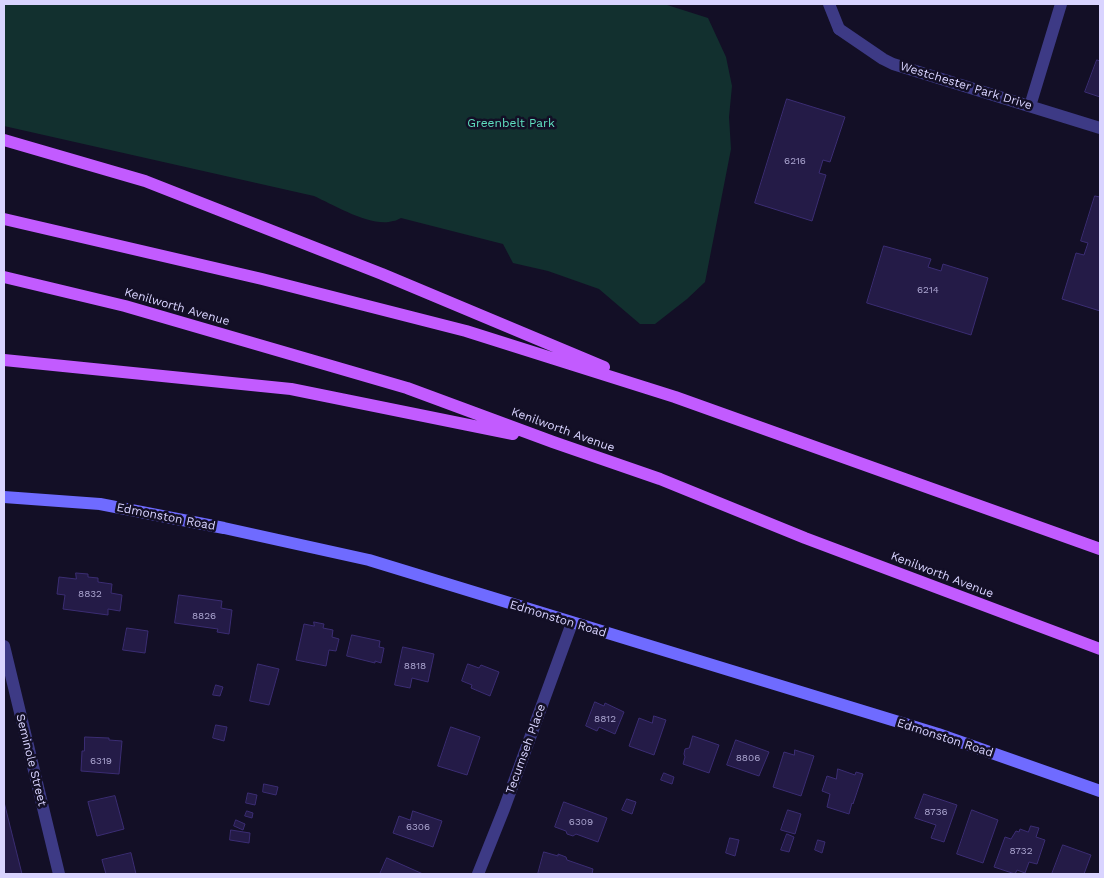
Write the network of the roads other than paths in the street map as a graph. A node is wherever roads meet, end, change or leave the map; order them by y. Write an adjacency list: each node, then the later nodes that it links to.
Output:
1 (830, 4): 3 (street, Westchester Park Drive)
2 (1061, 4): 3 (street)
3 (1030, 106): 4 (street, Westchester Park Drive)
4 (1100, 128)
5 (4, 140): 9 (main road)
6 (4, 219): 9 (main road)
7 (4, 277): 10 (main road, Kenilworth Avenue)
8 (4, 360): 10 (main road)
9 (675, 398): 12 (main road)
10 (553, 442): 15 (main road, Kenilworth Avenue)
11 (4, 497): 13 (street, Edmonston Road)
12 (1100, 549)
13 (572, 623): 16 (street, Edmonston Road); 18 (street, Tecumseh Place)
14 (4, 646): 17 (street, Seminole Street)
15 (1100, 650)
16 (1100, 791)
17 (59, 874)
18 (478, 874)

